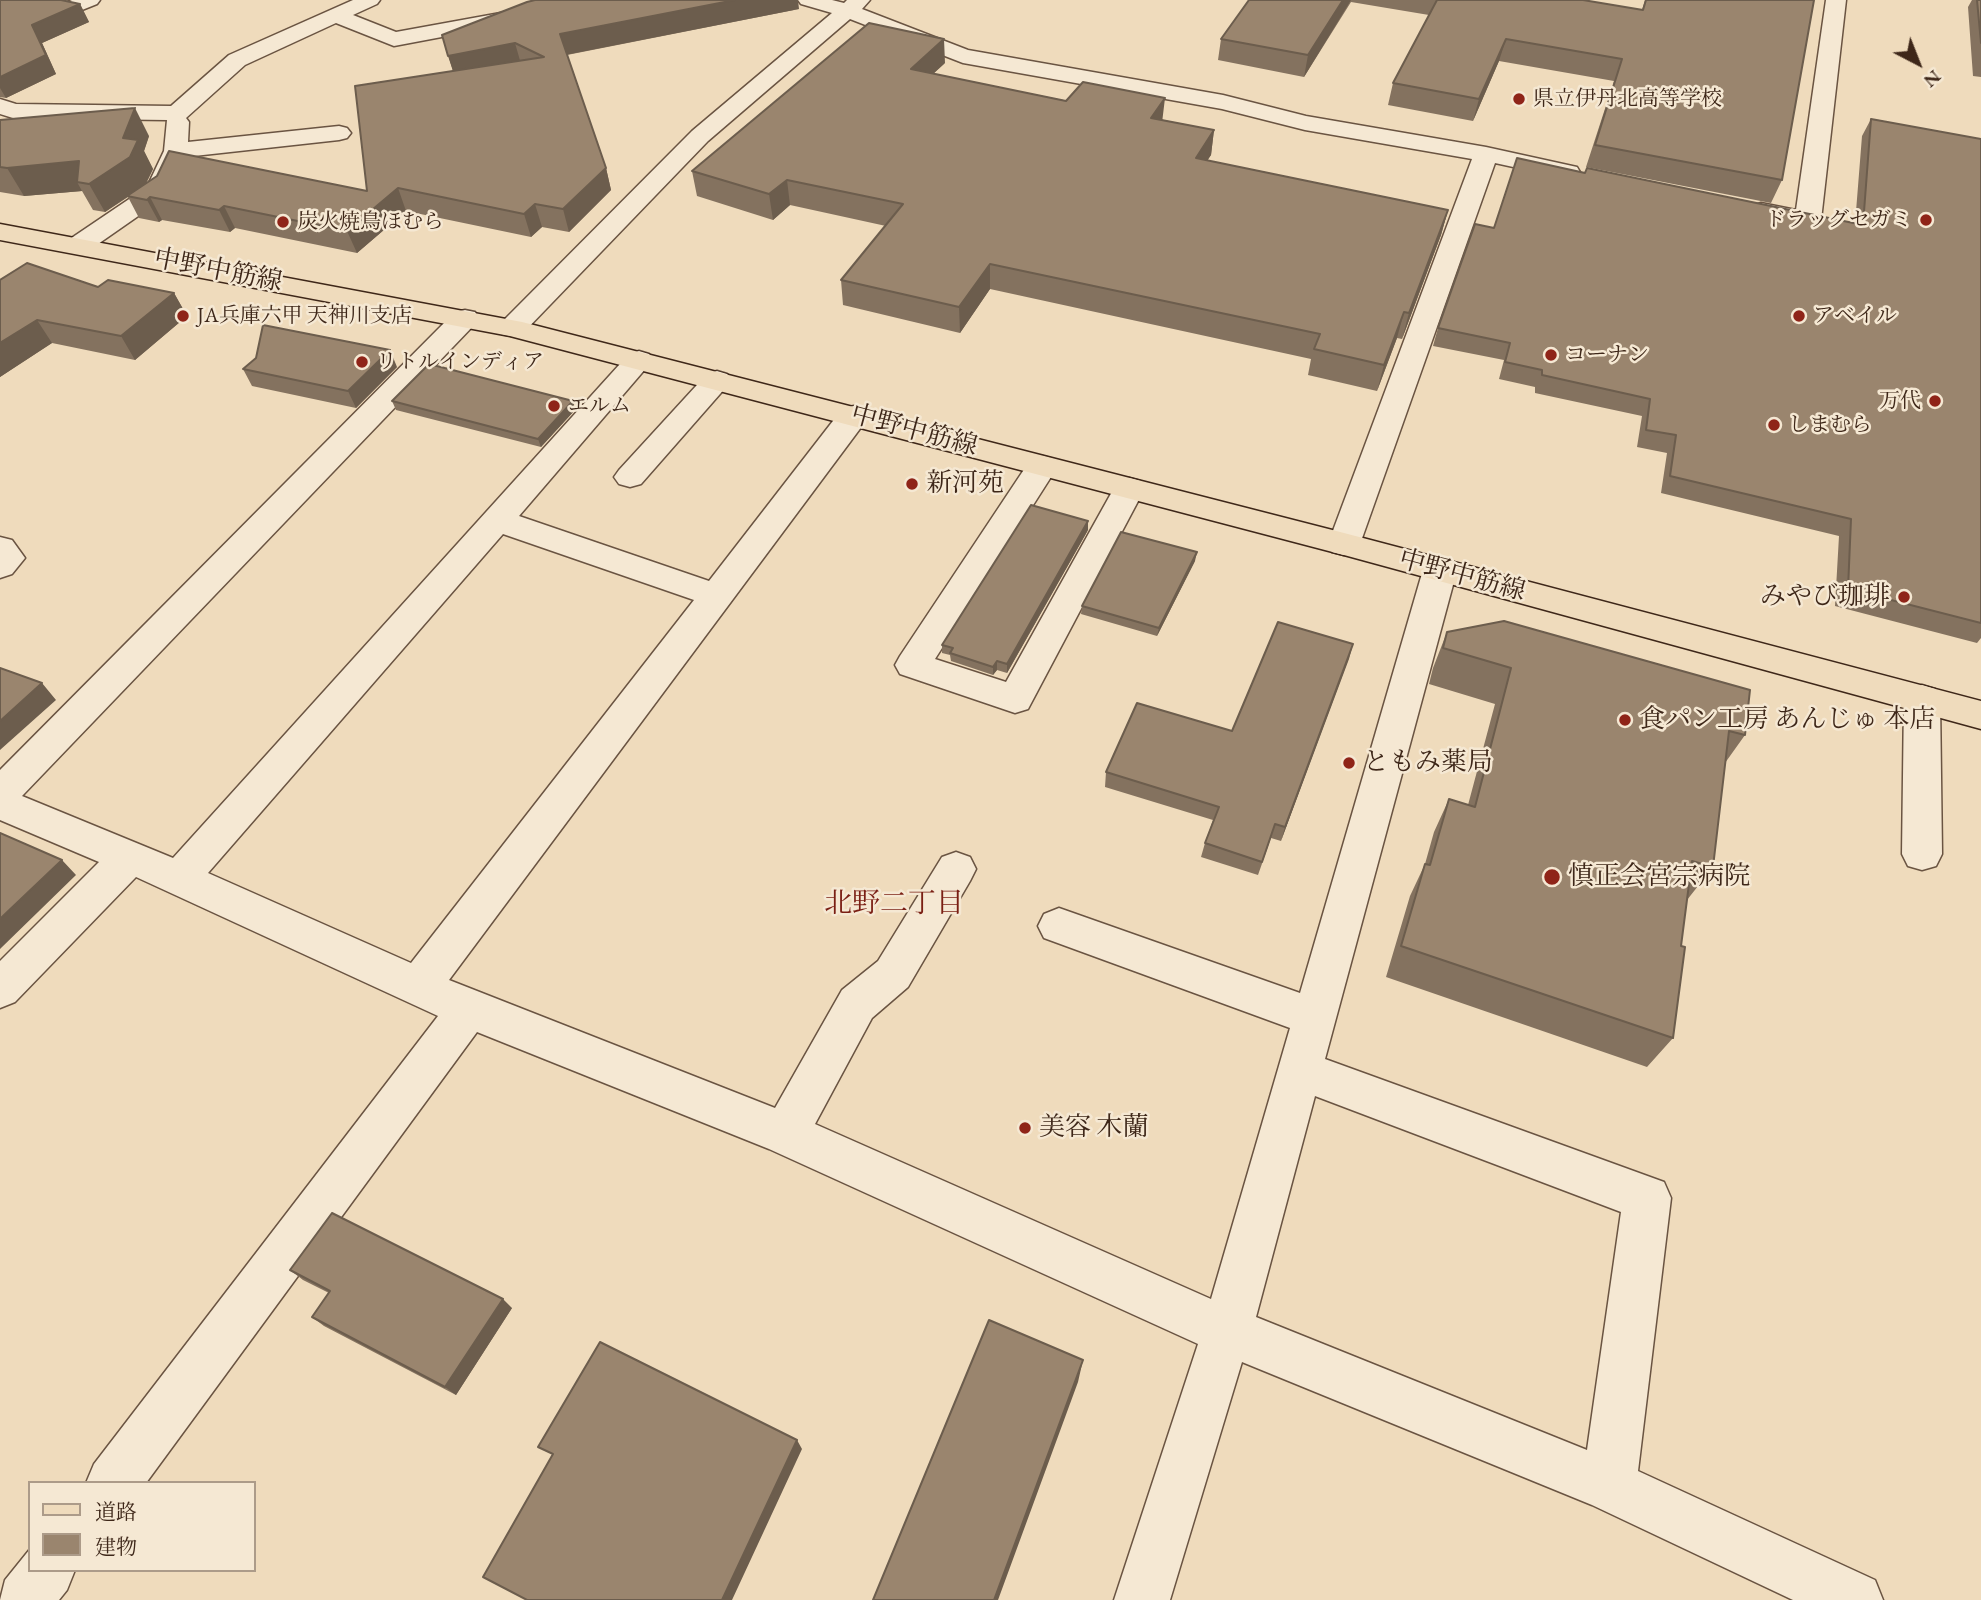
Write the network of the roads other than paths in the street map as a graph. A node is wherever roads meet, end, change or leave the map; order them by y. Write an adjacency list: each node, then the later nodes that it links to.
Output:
1 (90, 0): 7 (street)
2 (370, 0): 8 (street)
3 (606, 0): 8 (street)
4 (808, 0): 6 (street)
5 (1836, 0): 15 (street)
6 (853, 5): 13 (street); 19 (street)
7 (17, 8)
8 (336, 16): 9 (street)
9 (0, 106)
10 (177, 122): 12 (street)
11 (339, 133): 12 (street)
12 (176, 151): 17 (street)
13 (1486, 154): 14 (street); 27 (street)
14 (1586, 177)
15 (1743, 207)
16 (0, 232): 17 (main road, 中野中筋線)
17 (79, 245): 18 (main road, 中野中筋線)
18 (465, 318): 19 (main road, 中野中筋線); 34 (street)
19 (512, 328): 20 (main road, 中野中筋線)
20 (639, 360): 21 (main road, 中野中筋線); 26 (street)
21 (717, 380): 22 (main road, 中野中筋線); 24 (street)
22 (854, 415): 23 (main road, 中野中筋線); 31 (street)
23 (1042, 466): 25 (main road, 中野中筋線); 25 (street)
24 (629, 477)
25 (1129, 488): 27 (main road, 中野中筋線)
26 (496, 520): 31 (street); 39 (street)
27 (1344, 544): 30 (main road, 中野中筋線)
28 (0, 548): 29 (street)
29 (0, 566)
30 (1440, 570): 32 (main road, 中野中筋線); 44 (street)
31 (718, 596): 41 (street)
32 (1922, 699): 33 (main road, 中野中筋線); 36 (street)
33 (1981, 715)
34 (0, 794)
35 (0, 803): 37 (street)
36 (1922, 854)
37 (128, 859): 39 (street); 42 (street)
38 (956, 869): 46 (street)
39 (179, 878): 41 (street)
40 (1059, 926): 44 (street)
41 (419, 986): 43 (street)
42 (0, 989)
43 (469, 1009): 46 (street); 48 (street)
44 (1314, 1017): 45 (street)
45 (1300, 1070): 47 (street); 49 (street)
46 (785, 1134): 47 (street)
47 (1227, 1331): 49 (street); 52 (street)
48 (115, 1481)
49 (1609, 1485): 53 (street)
50 (46, 1572): 51 (street)
51 (25, 1600)
52 (1142, 1600)
53 (1854, 1600)

